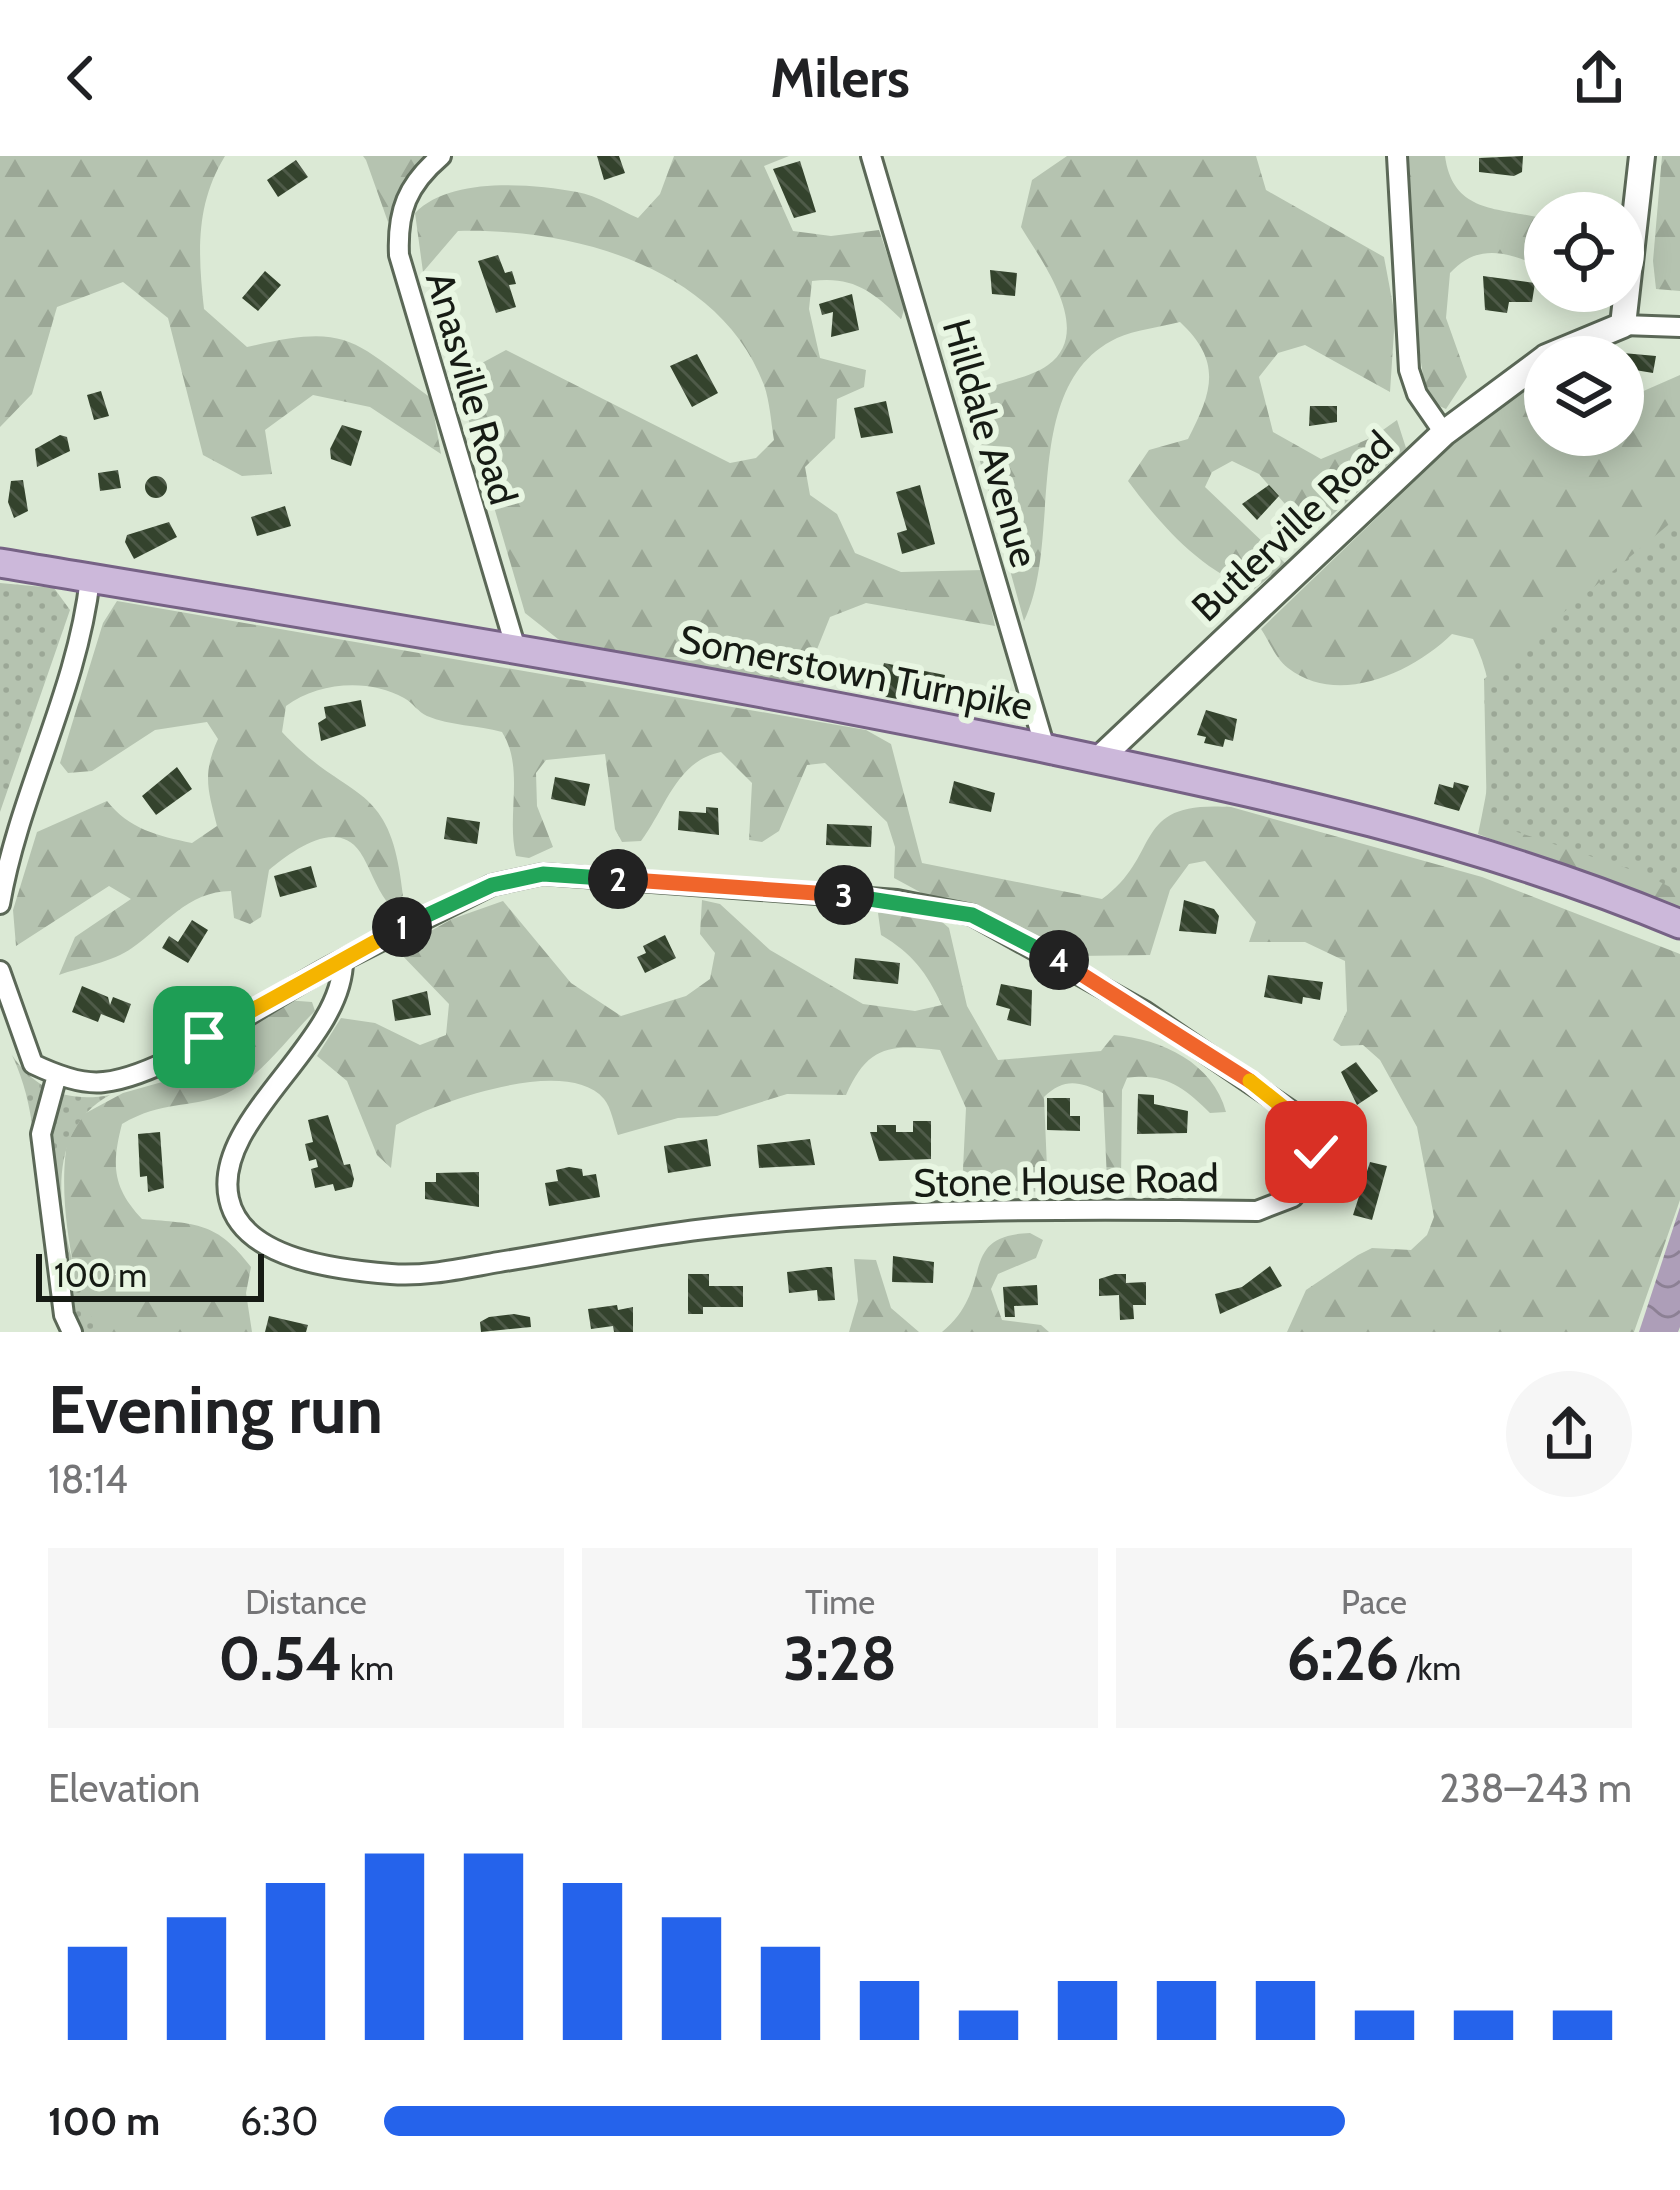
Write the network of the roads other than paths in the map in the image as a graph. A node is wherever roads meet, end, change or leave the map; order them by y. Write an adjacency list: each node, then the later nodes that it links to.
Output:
1 (441, 156): 12 (street, Anasville Road)
2 (871, 156): 13 (street, Hilldale Avenue)
3 (1396, 156): 9 (street)
4 (1642, 156): 5 (street)
5 (1624, 325): 6 (street, Butlerville Road); 7 (street, Butlerville Road)
6 (1680, 327)
7 (1597, 336)
8 (1524, 373): 9 (street, Butlerville Road)
9 (1444, 433): 14 (street, Butlerville Road)
10 (0, 563): 11 (main road, Somerstown Turnpike)
11 (89, 579): 12 (main road, Somerstown Turnpike); 15 (street)
12 (516, 649): 13 (main road, Somerstown Turnpike)
13 (1045, 748): 14 (main road, Somerstown Turnpike)
14 (1098, 760): 16 (main road, Somerstown Turnpike)
15 (0, 904)
16 (1680, 924)
17 (344, 960): 17 (street, Stone House Road); 19 (street, Stone House Road)
18 (0, 971): 19 (street)
19 (58, 1075): 20 (street)
20 (71, 1332)

